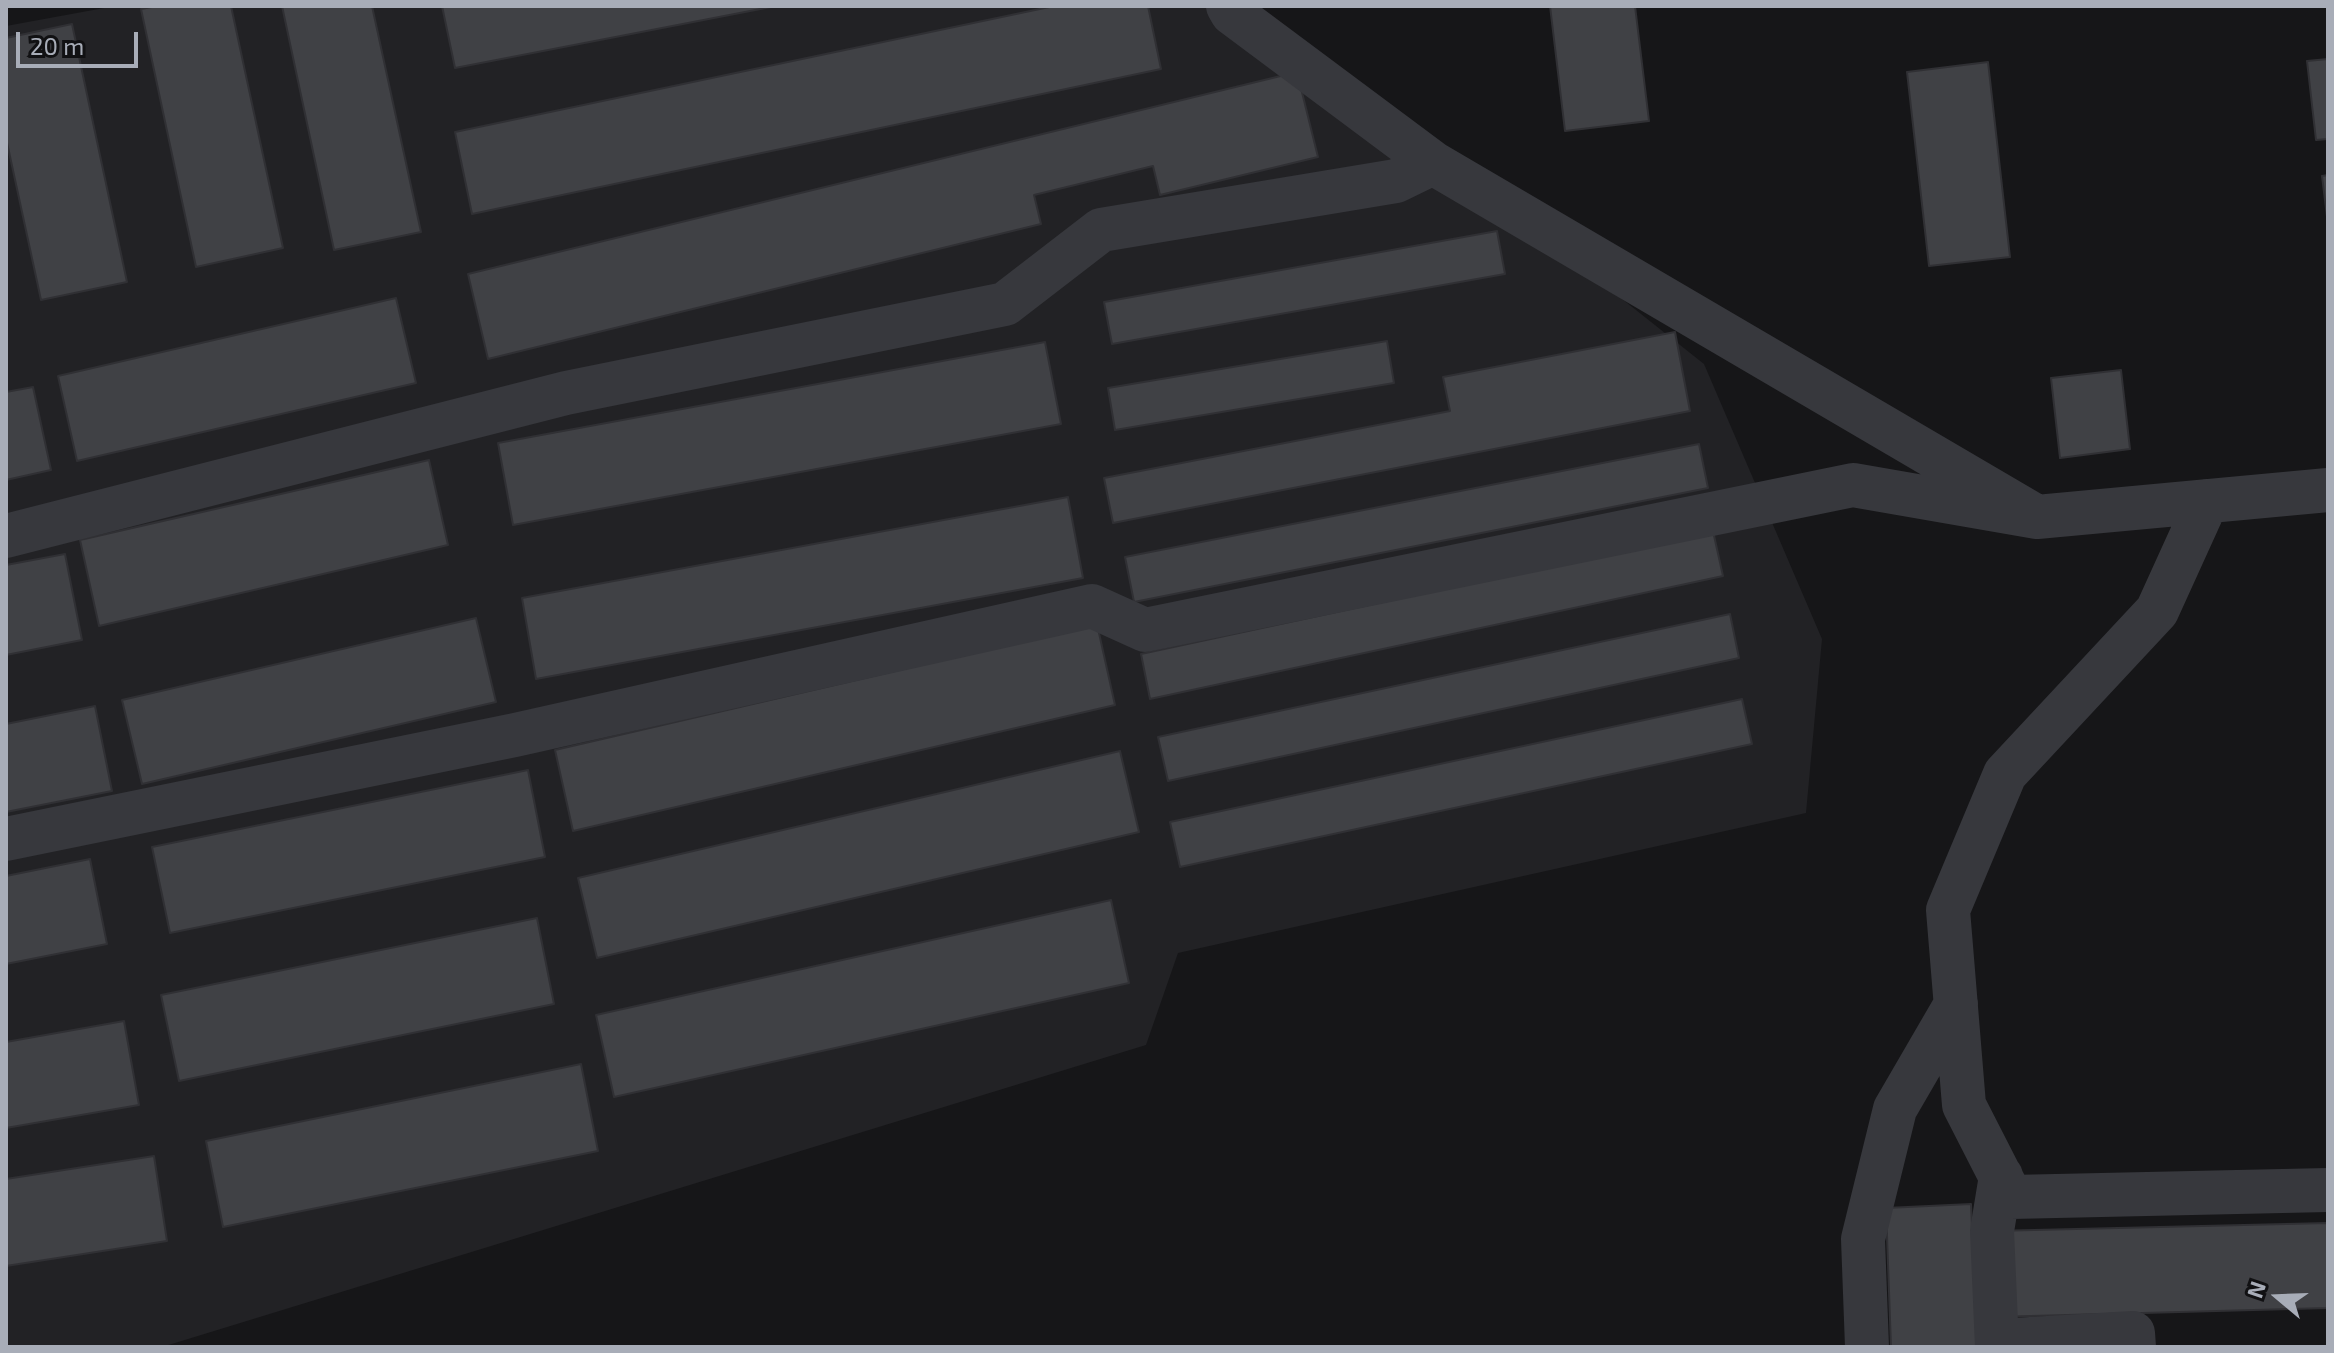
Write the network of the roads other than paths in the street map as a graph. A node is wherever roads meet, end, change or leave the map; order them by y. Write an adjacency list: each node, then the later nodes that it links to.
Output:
1 (1228, 6): 2 (street)
2 (1433, 163): 5 (street); 6 (street)
3 (2328, 490): 4 (street)
4 (2207, 501): 5 (street); 8 (street)
5 (2037, 517): 7 (street)
6 (6, 536)
7 (6, 839)
8 (1956, 1004): 9 (street); 12 (street)
9 (2001, 1176): 10 (street); 11 (street)
10 (2328, 1190)
11 (1997, 1344): 13 (street)
12 (1867, 1347)
13 (2134, 1347)

